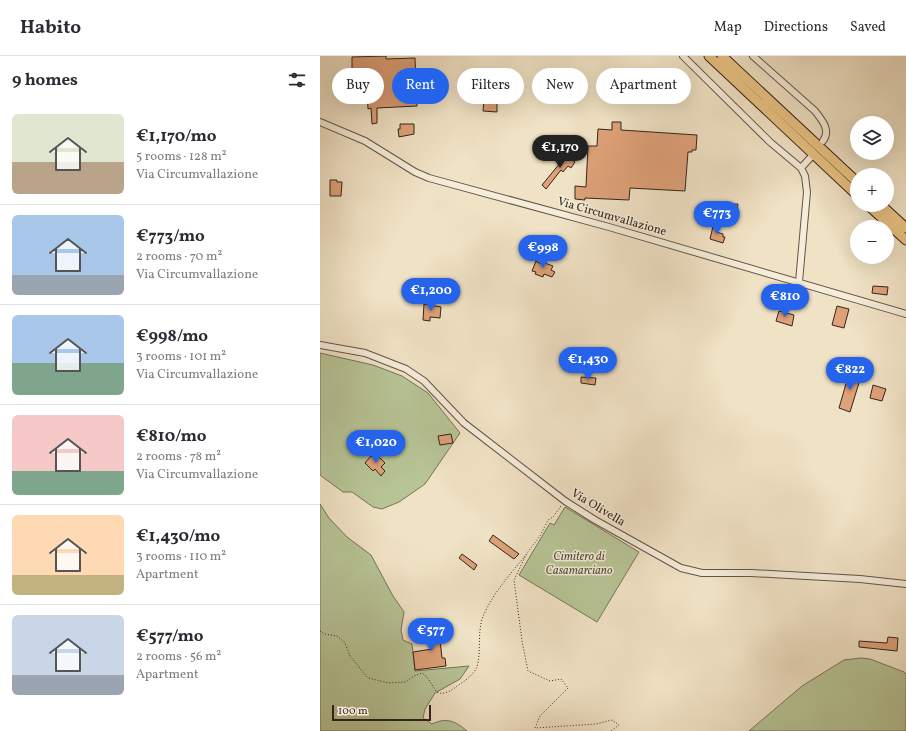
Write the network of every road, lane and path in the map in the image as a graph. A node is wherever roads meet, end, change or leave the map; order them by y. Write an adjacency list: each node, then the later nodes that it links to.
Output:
1 (683, 56): 8 (street)
2 (709, 56): 10 (highway)
3 (722, 56): 9 (highway)
4 (753, 56): 6 (street)
5 (320, 122): 15 (street, Via Circumvallazione)
6 (823, 141)
7 (811, 157): 8 (street)
8 (800, 168): 15 (street)
9 (850, 175)
10 (850, 187)
11 (876, 212): 14 (highway)
12 (889, 212): 13 (highway)
13 (906, 228)
14 (906, 240)
15 (799, 282): 16 (street, Via Circumvallazione)
16 (906, 314)
17 (320, 346): 18 (street, Via Olivella)
18 (565, 501): 19 (path); 20 (street, Via Olivella)
19 (528, 553): 21 (path); 22 (path)
20 (906, 584)
21 (320, 631)
22 (611, 731)

